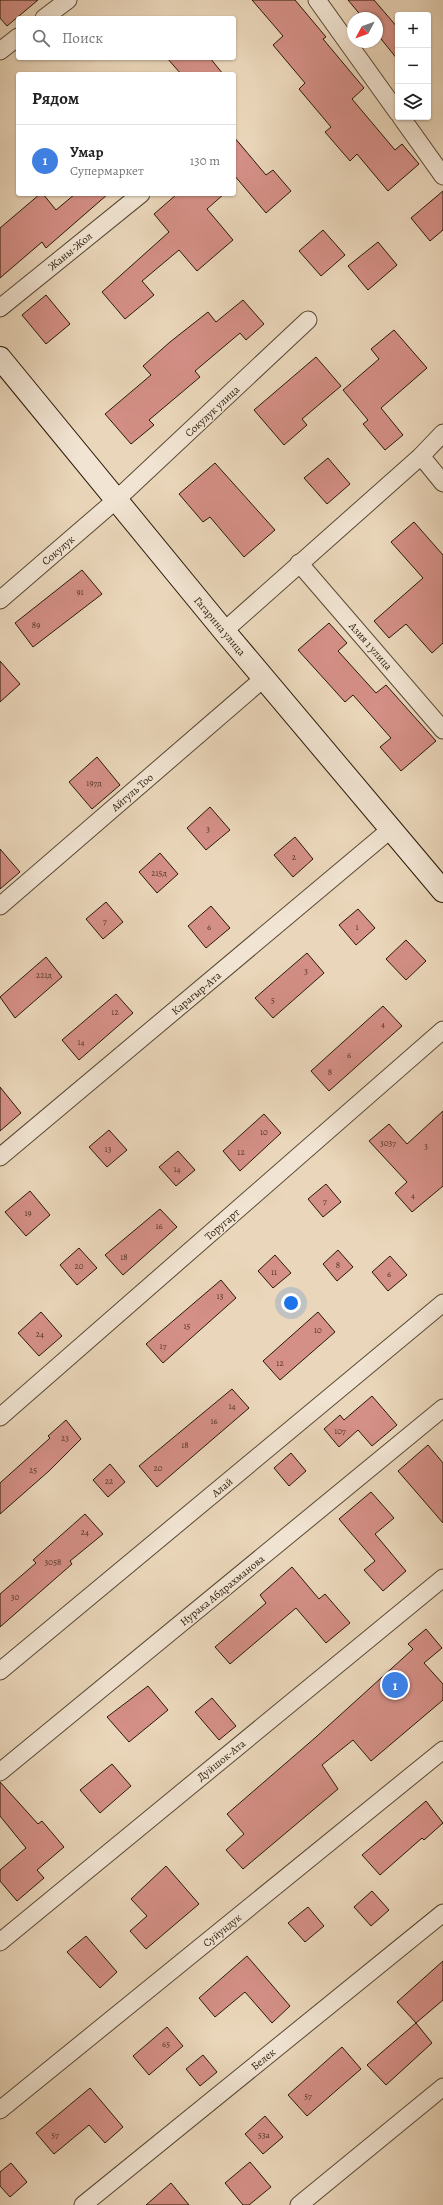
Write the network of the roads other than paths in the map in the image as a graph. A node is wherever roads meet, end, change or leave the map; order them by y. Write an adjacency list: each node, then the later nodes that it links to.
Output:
1 (68, 0): 3 (street)
2 (317, 0): 6 (street)
3 (47, 16)
4 (16, 39): 5 (street)
5 (0, 51)
6 (395, 109)
7 (403, 120): 8 (street)
8 (443, 176)
9 (139, 196): 10 (street, Жаны-Жол)
10 (0, 308)
11 (308, 320): 16 (street, Сокулук улица)
12 (0, 358): 16 (main road, Гагарина улица)
13 (443, 433): 14 (street)
14 (421, 456): 15 (street); 17 (street)
15 (443, 483)
16 (116, 500): 18 (street, Сокулук); 19 (main road, Гагарина улица)
17 (300, 563): 19 (street); 21 (street, Азия 1 улица)
18 (0, 600)
19 (224, 631): 20 (main road, Гагарина улица)
20 (264, 678): 22 (main road, Гагарина улица); 24 (street, Айгуль Тоо)
21 (443, 730)
22 (391, 829): 23 (main road, Гагарина улица); 26 (street, Карагыр-Ата)
23 (443, 891)
24 (0, 906)
25 (443, 1030): 29 (street, Торугарт)
26 (0, 1158)
27 (443, 1304): 31 (street, Алай)
28 (443, 1408): 33 (street, Нурака Абдрахманова)
29 (0, 1417)
30 (443, 1578): 35 (street, Дуйшок-Ата)
31 (0, 1671)
32 (443, 1750): 37 (street, Суйундук)
33 (0, 1772)
34 (443, 1913): 38 (street, Белек)
35 (0, 1942)
36 (443, 2087): 39 (street)
37 (0, 2110)
38 (83, 2205)
39 (298, 2205)

